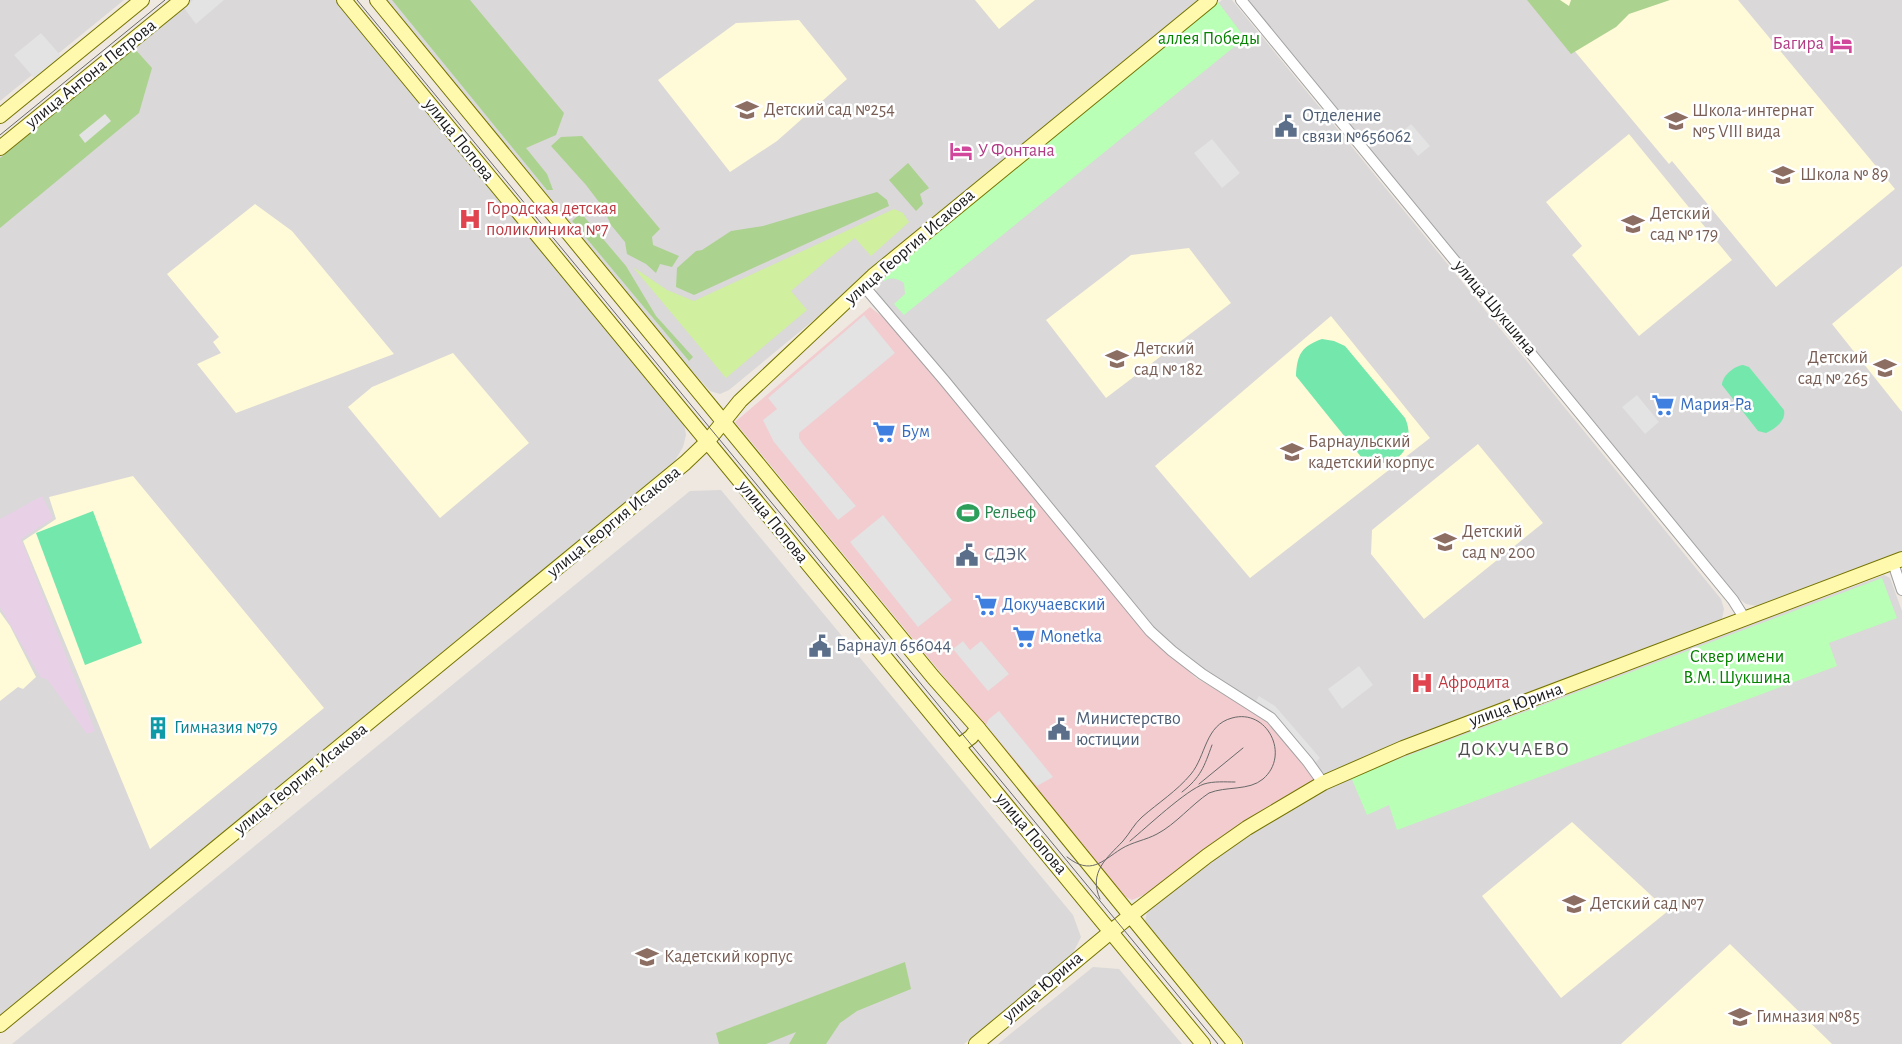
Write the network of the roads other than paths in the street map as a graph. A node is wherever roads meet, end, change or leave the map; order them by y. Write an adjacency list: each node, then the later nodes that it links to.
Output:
1 (142, 0): 7 (main road, улица Антона Петрова)
2 (182, 0): 8 (main road, улица Антона Петрова)
3 (344, 0): 11 (main road, улица Попова)
4 (377, 0): 10 (main road, улица Попова)
5 (1210, 0): 9 (main road, улица Георгия Исакова)
6 (1241, 0): 14 (street, улица Шукшина)
7 (0, 116)
8 (0, 148)
9 (863, 286): 10 (main road, улица Георгия Исакова); 17 (street)
10 (724, 422): 11 (main road, улица Георгия Исакова); 15 (main road, улица Попова)
11 (707, 442): 16 (main road, улица Попова); 20 (main road, улица Георгия Исакова)
12 (1897, 561): 13 (street); 14 (main road, улица Юрина)
13 (1902, 590)
14 (1745, 619): 17 (main road, улица Юрина)
15 (978, 728): 16 (main road); 18 (main road, улица Попова)
16 (959, 746): 19 (main road, улица Попова)
17 (1323, 783): 18 (main road, улица Юрина)
18 (1131, 915): 19 (main road, улица Юрина); 23 (main road, улица Попова)
19 (1111, 932): 21 (main road, улица Юрина); 22 (main road, улица Попова)
20 (0, 1025)
21 (976, 1044)
22 (1203, 1044)
23 (1235, 1044)

